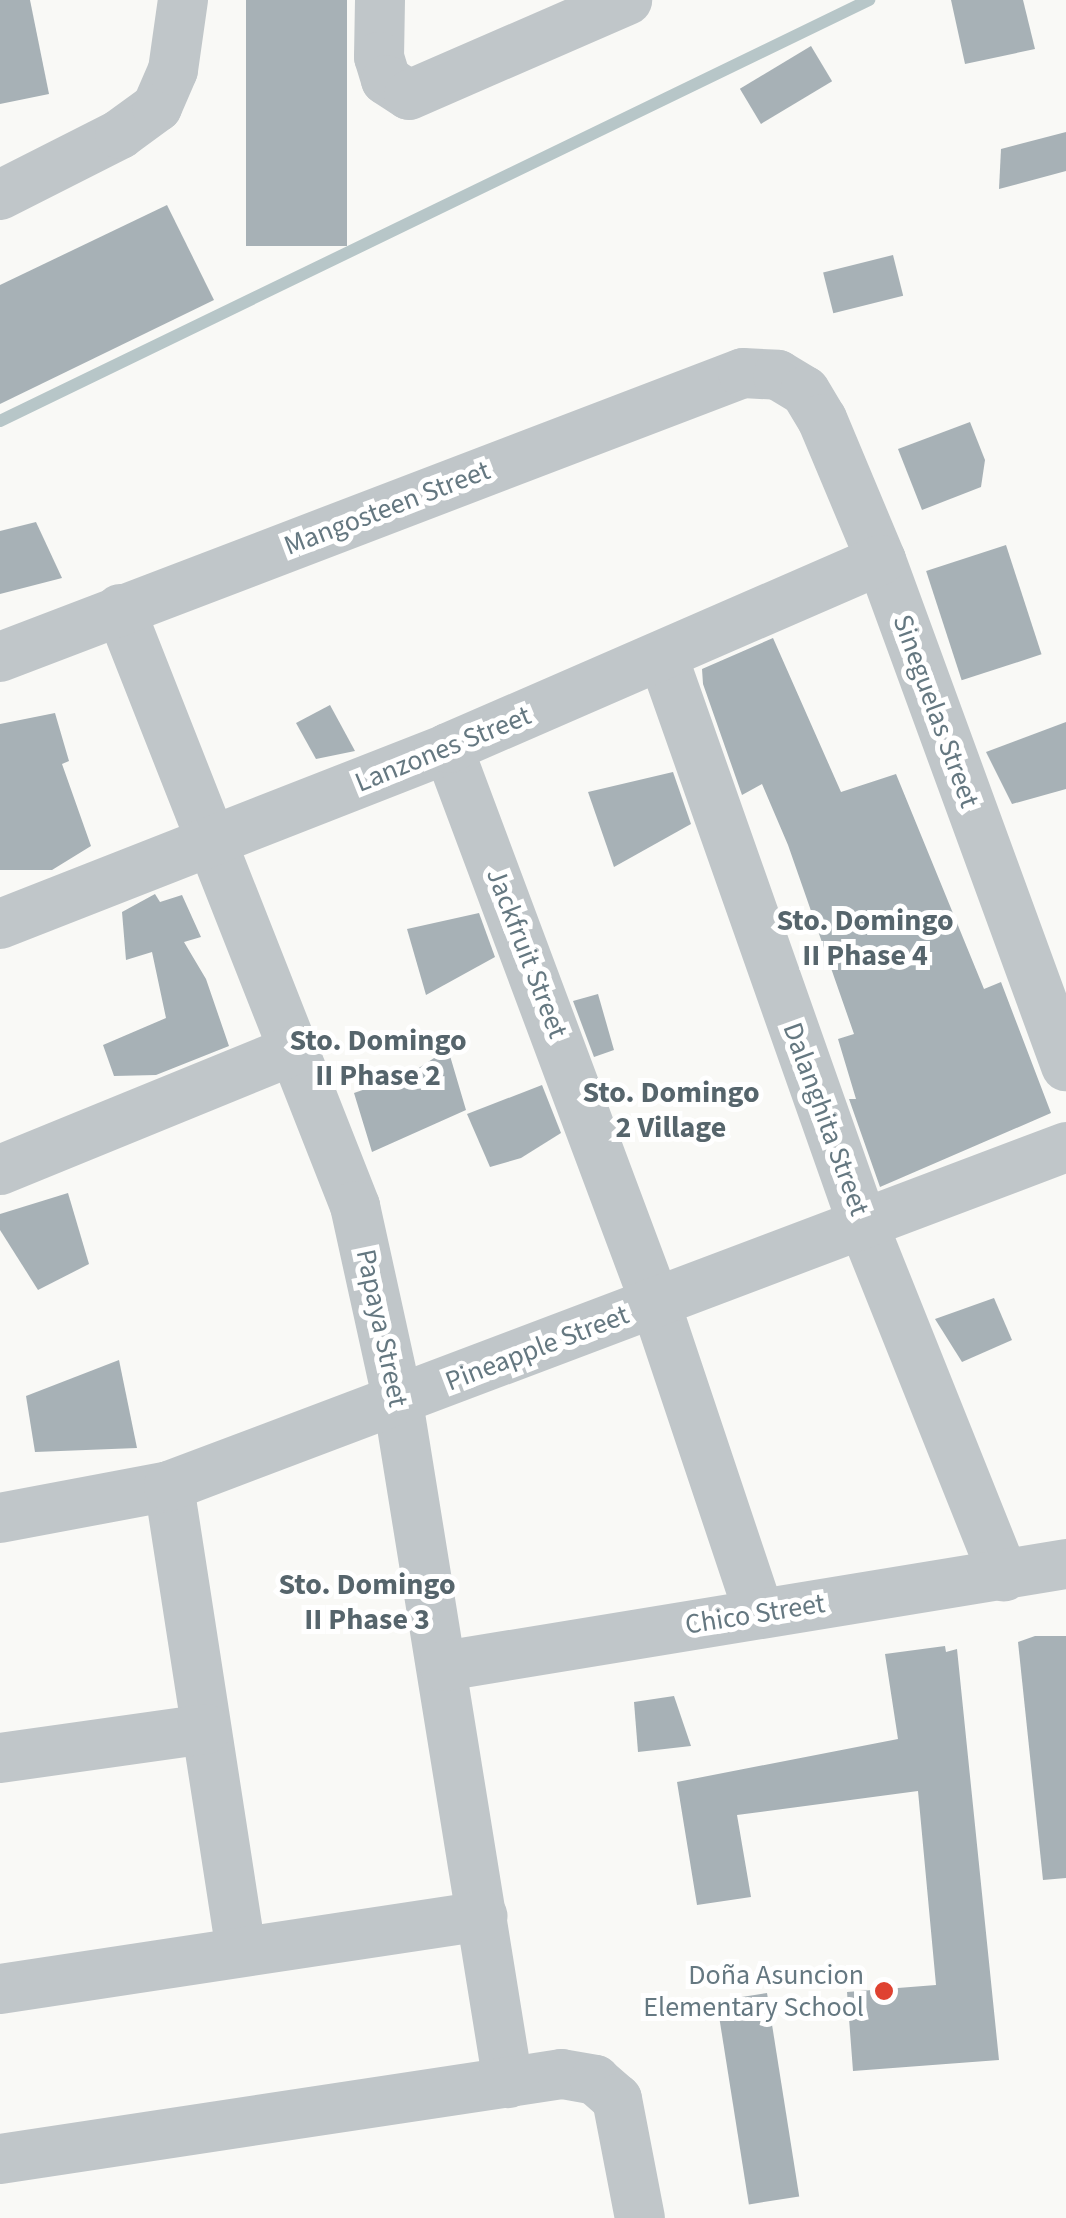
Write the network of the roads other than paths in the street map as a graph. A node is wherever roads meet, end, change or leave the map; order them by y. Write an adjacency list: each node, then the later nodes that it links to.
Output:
1 (183, 0): 4 (street)
2 (380, 0): 3 (street)
3 (627, 0)
4 (0, 195)
5 (778, 374): 6 (street, Sineguelas Street); 7 (street, Mangosteen Street)
6 (881, 560): 9 (street, Lanzones Street); 14 (street, Sineguelas Street)
7 (120, 608): 8 (street, Mangosteen Street); 11 (street, Papaya Street)
8 (0, 656)
9 (662, 657): 10 (street, Lanzones Street); 17 (street, Dalanghita Street)
10 (448, 748): 11 (street, Lanzones Street); 18 (street, Jackfruit Street)
11 (215, 842): 12 (street, Lanzones Street); 13 (street, Papaya Street)
12 (0, 924)
13 (294, 1050): 16 (street); 19 (street, Papaya Street)
14 (1066, 1066)
15 (1066, 1147): 17 (street, Pineapple Street)
16 (0, 1170)
17 (861, 1220): 18 (street, Pineapple Street); 23 (street, Dalanghita Street)
18 (655, 1302): 19 (street, Pineapple Street); 24 (street, Jackfruit Street)
19 (398, 1402): 20 (street, Pineapple Street); 25 (street, Papaya Street)
20 (169, 1486): 21 (street, Pineapple Street); 26 (street)
21 (0, 1518)
22 (1066, 1564): 23 (street, Chico Street)
23 (1004, 1576): 24 (street, Chico Street)
24 (759, 1613): 25 (street, Chico Street)
25 (444, 1666): 28 (street, Papaya Street)
26 (206, 1729): 27 (street); 29 (street)
27 (0, 1758)
28 (482, 1916): 29 (street); 31 (street, Papaya Street)
29 (241, 1951): 30 (street)
30 (0, 1989)
31 (508, 2083): 32 (street); 33 (street)
32 (0, 2158)
33 (640, 2218)

